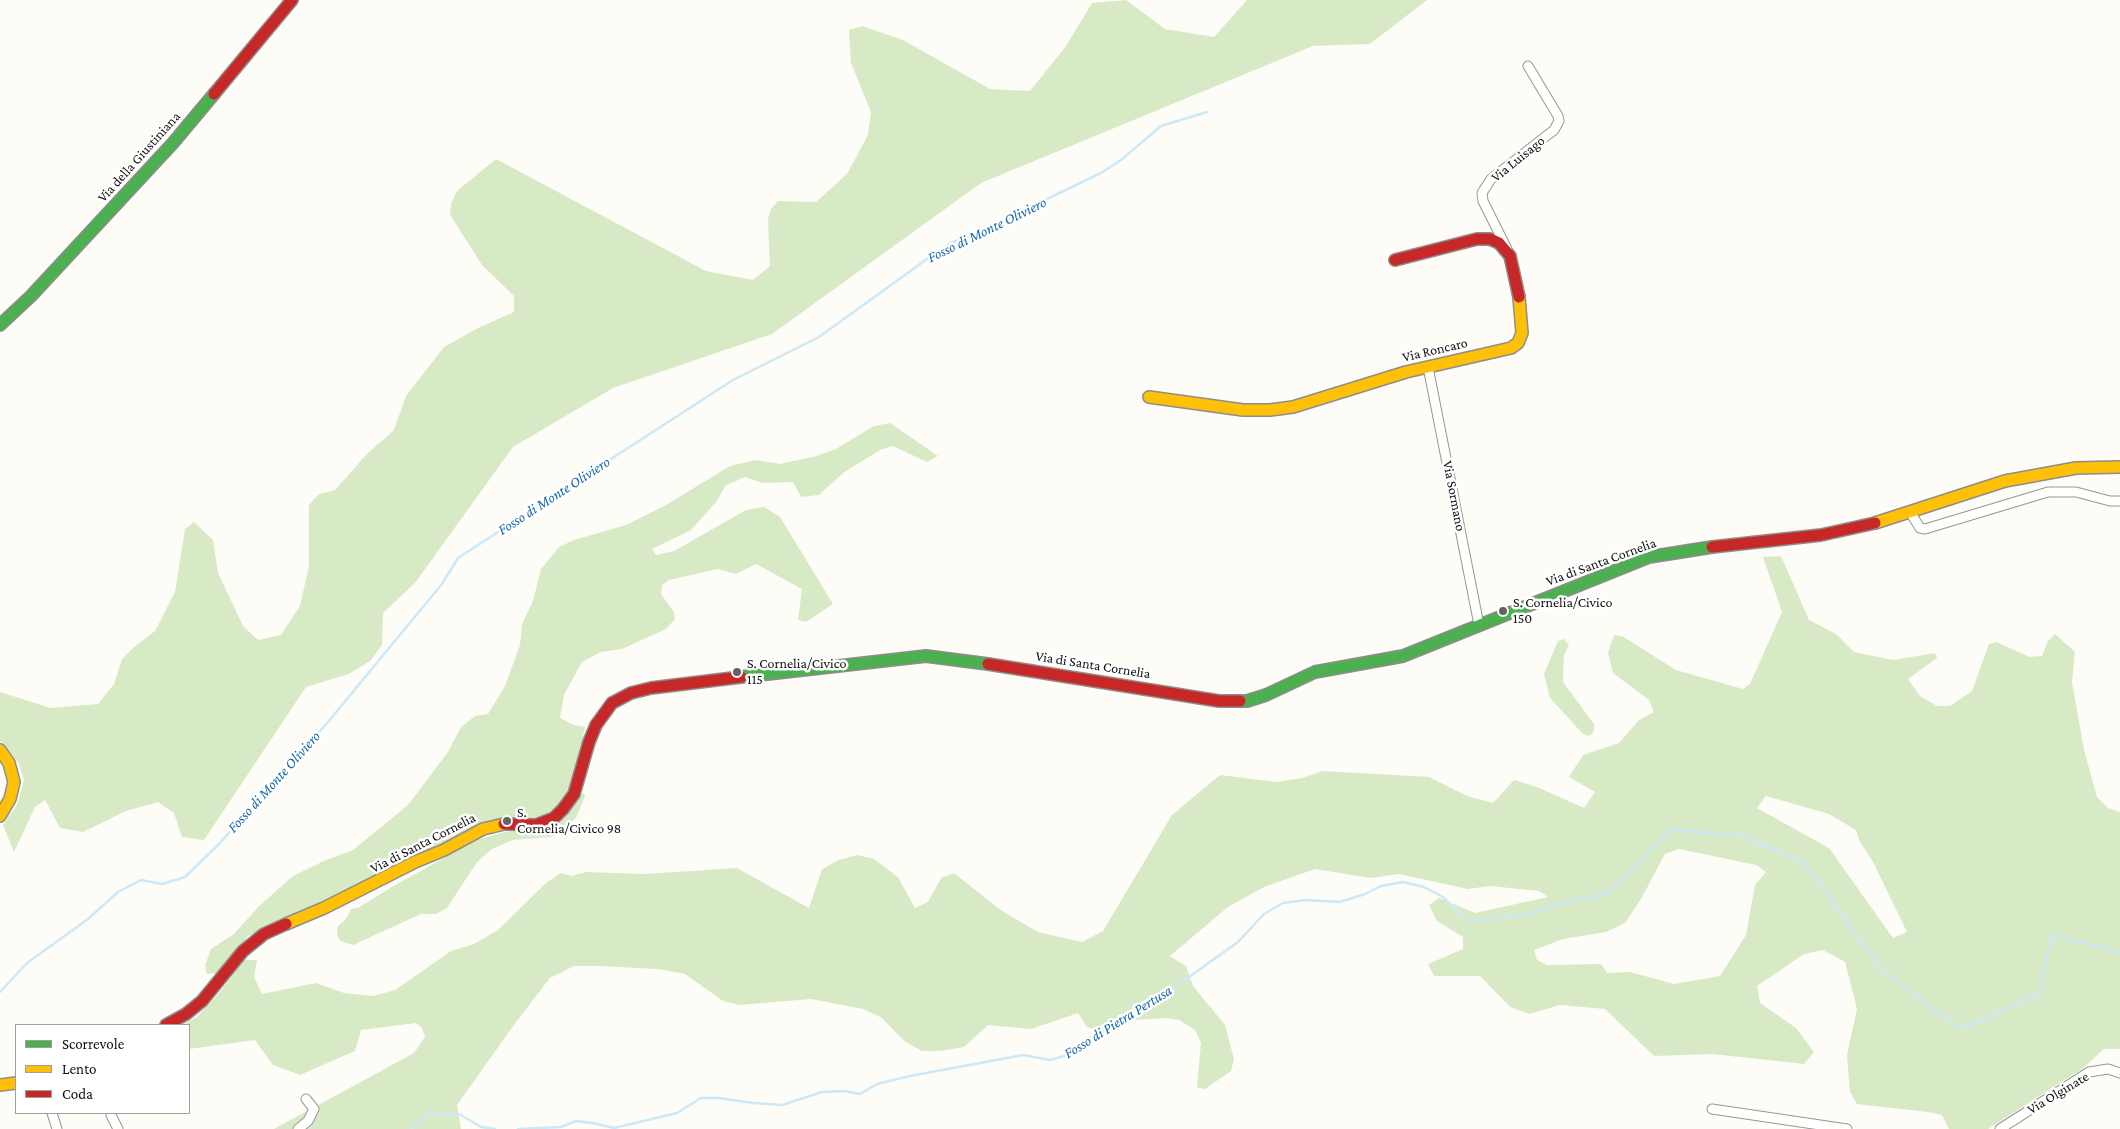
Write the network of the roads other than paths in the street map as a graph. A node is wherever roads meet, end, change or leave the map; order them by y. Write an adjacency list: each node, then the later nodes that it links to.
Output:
1 (292, 0): 5 (street, Via della Giustiniana)
2 (1528, 66): 3 (street, Via Luisago)
3 (1510, 256): 4 (street); 6 (street, Via Roncaro)
4 (1395, 260)
5 (0, 325)
6 (1428, 367): 7 (street, Via Roncaro); 11 (street, Via Sormano)
7 (1149, 397)
8 (2120, 466): 10 (street, Via di Santa Cornelia)
9 (2120, 501): 10 (street)
10 (1910, 512): 11 (street, Via di Santa Cornelia)
11 (1479, 625): 14 (street, Via di Santa Cornelia)
12 (0, 750): 13 (street)
13 (0, 816)
14 (168, 1024)
15 (2120, 1074): 26 (street, Via Olginate)
16 (15, 1083): 17 (street)
17 (0, 1085)
18 (306, 1099): 24 (street)
19 (1712, 1108): 25 (street)
20 (52, 1114): 22 (street)
21 (111, 1116): 23 (street)
22 (56, 1129)
23 (118, 1129)
24 (298, 1129)
25 (1847, 1129)
26 (2000, 1129)

